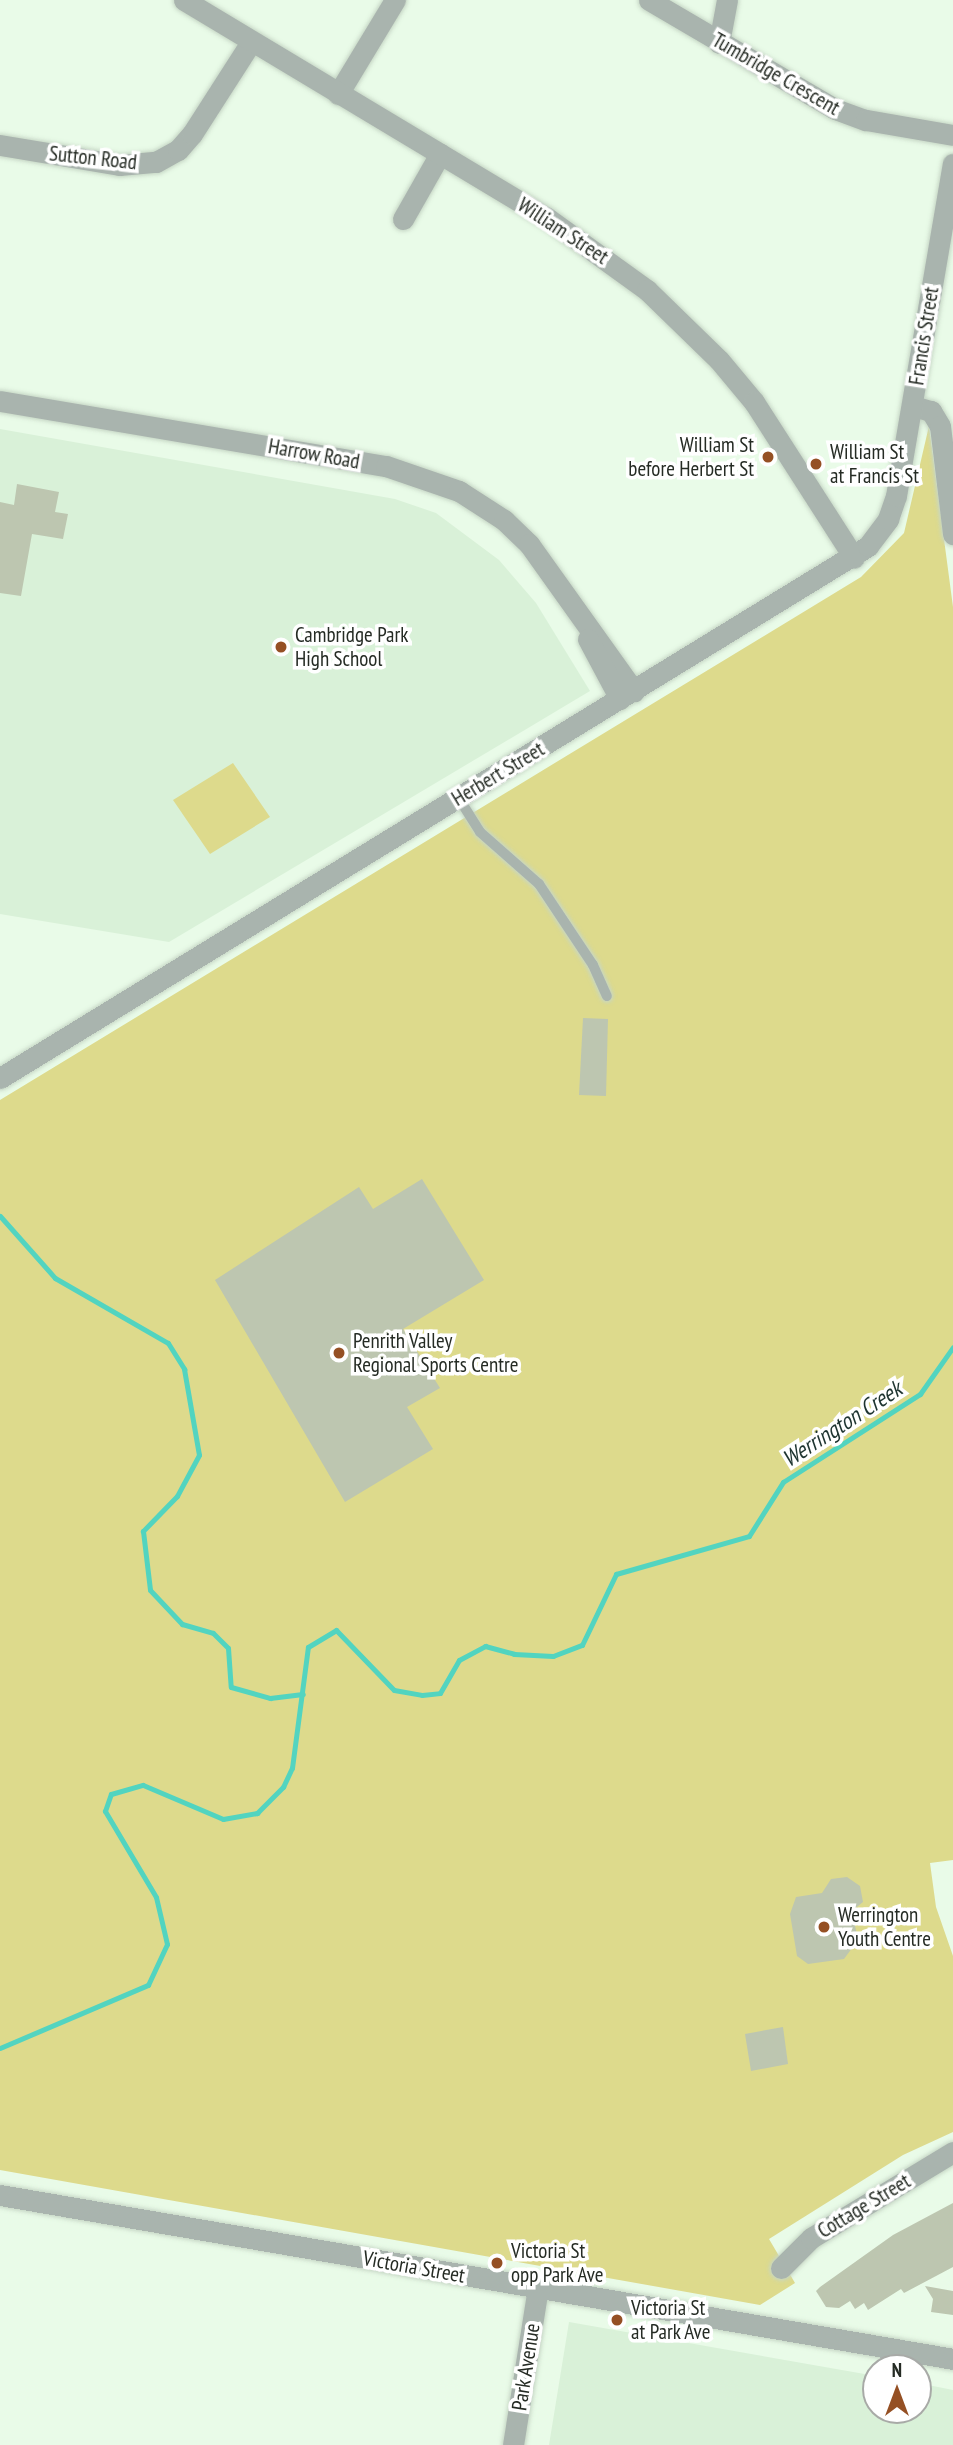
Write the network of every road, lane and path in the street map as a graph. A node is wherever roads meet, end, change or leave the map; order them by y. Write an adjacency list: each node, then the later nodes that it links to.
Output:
1 (184, 0): 5 (street, William Street)
2 (395, 0): 7 (street)
3 (649, 0): 6 (street, Tumbridge Crescent)
4 (727, 0): 6 (street)
5 (251, 42): 7 (street, William Street); 9 (street, Sutton Road)
6 (719, 43): 8 (street, Tumbridge Crescent)
7 (338, 94): 10 (street, William Street)
8 (953, 135)
9 (0, 145)
10 (440, 154): 12 (street); 16 (street, William Street)
11 (953, 164): 14 (street, Francis Street)
12 (403, 219)
13 (0, 401): 17 (street, Harrow Road)
14 (913, 406): 15 (street, Francis Street); 16 (street, Herbert Street)
15 (953, 534)
16 (854, 558): 17 (street, Herbert Street)
17 (627, 695): 18 (street, Herbert Street)
18 (458, 797): 19 (lane); 20 (street, Herbert Street)
19 (607, 996)
20 (0, 1078)
21 (953, 2152): 23 (street, Cottage Street)
22 (0, 2195): 24 (street, Victoria Street)
23 (781, 2268)
24 (538, 2288): 25 (street, Victoria Street); 26 (street, Park Avenue)
25 (953, 2359)
26 (513, 2445)

